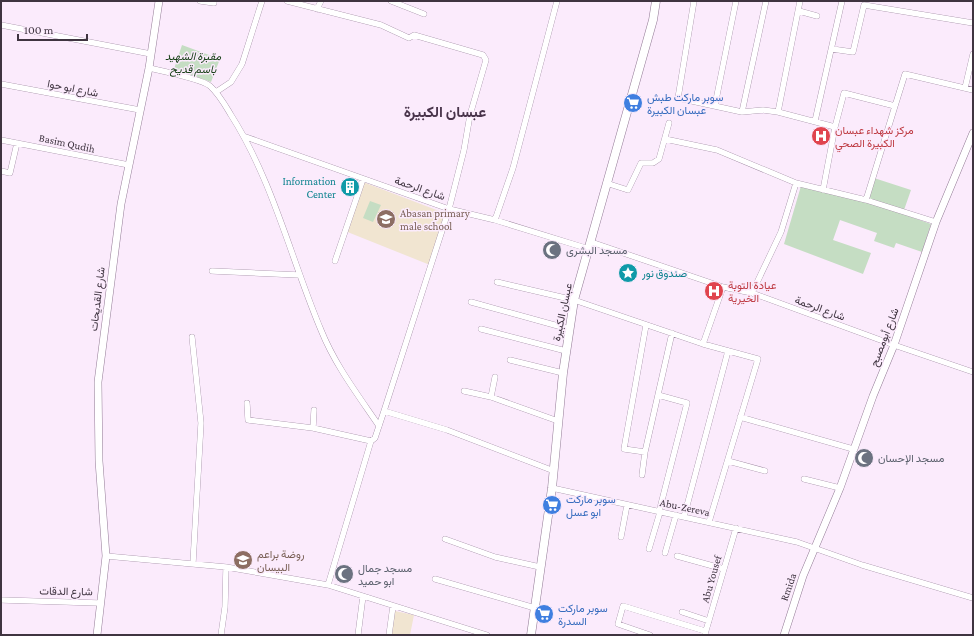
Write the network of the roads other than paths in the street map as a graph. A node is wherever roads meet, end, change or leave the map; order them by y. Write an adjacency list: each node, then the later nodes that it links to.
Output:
1 (159, 1): 22 (street, شارع القديحات)
2 (200, 1): 3 (street)
3 (214, 1)
4 (262, 1): 28 (street)
5 (287, 1): 15 (street)
6 (321, 1): 15 (street)
7 (392, 1): 17 (street)
8 (557, 1): 50 (street)
9 (656, 1): 45 (main road, عبسان الكبيرة)
10 (694, 1): 29 (street)
11 (736, 1): 29 (street)
12 (766, 1): 32 (street)
13 (800, 1): 16 (street)
14 (842, 1): 21 (street)
15 (316, 9): 49 (street)
16 (799, 11): 18 (street); 33 (street)
17 (424, 14)
18 (817, 16)
19 (973, 23): 21 (street)
20 (1, 25): 22 (street)
21 (832, 49): 34 (street)
22 (151, 54): 24 (street, شارع القديحات)
23 (973, 54): 26 (street)
24 (149, 68): 28 (street); 31 (street, شارع القديحات)
25 (1, 84): 31 (street, شارع ابو حوا)
26 (965, 88): 27 (street); 30 (street)
27 (973, 90)
28 (216, 92): 38 (street)
29 (715, 105): 32 (street)
30 (895, 106): 36 (street); 48 (street)
31 (140, 110): 42 (street, شارع القديحات)
32 (742, 112): 33 (street)
33 (778, 112): 34 (street)
34 (815, 121): 36 (street)
35 (669, 123): 39 (street)
36 (835, 127): 47 (street)
37 (973, 133): 51 (street, شارع أبومصبح)
38 (246, 138): 44 (street, شارع الرحمة); 55 (street)
39 (665, 139): 45 (street); 46 (street)
40 (1, 140): 41 (street, Basim Qudih)
41 (17, 143): 42 (street, Basim Qudih); 43 (street)
42 (129, 165): 105 (street, شارع القديحات)
43 (1, 171)
44 (363, 179): 49 (street, شارع الرحمة); 53 (street)
45 (606, 183): 52 (main road, عبسان الكبيرة)
46 (796, 183): 47 (street); 58 (street)
47 (823, 190): 48 (street)
48 (866, 200): 51 (street)
49 (449, 208): 50 (street, شارع الرحمة); 79 (street)
50 (495, 220): 52 (street, شارع الرحمة)
51 (936, 222): 67 (street, شارع أبومصبح)
52 (590, 246): 57 (street, شارع الرحمة); 59 (main road, عبسان الكبيرة)
53 (335, 261)
54 (212, 271): 55 (street)
55 (299, 275): 82 (street)
56 (497, 282): 59 (street)
57 (723, 287): 58 (street, شارع الرحمة); 66 (street)
58 (752, 293): 67 (street, شارع الرحمة)
59 (574, 300): 61 (street); 63 (main road, عبسان الكبيرة)
60 (471, 302): 63 (street)
61 (646, 325): 64 (street); 86 (street)
62 (481, 329): 68 (street)
63 (569, 329): 68 (main road, عبسان الكبيرة)
64 (672, 333): 66 (street); 75 (street)
65 (192, 337): 107 (street)
66 (703, 344): 69 (street)
67 (894, 345): 71 (street, شارع الرحمة); 85 (street, شارع أبومصبح)
68 (566, 351): 72 (main road, عبسان الكبيرة)
69 (728, 351): 80 (street); 97 (street)
70 (510, 360): 72 (street)
71 (973, 372)
72 (563, 373): 81 (main road, عبسان الكبيرة)
73 (495, 377): 76 (street)
74 (464, 391): 76 (street)
75 (658, 395): 86 (street); 95 (street)
76 (491, 397): 81 (street)
77 (247, 403): 83 (street)
78 (314, 410): 83 (street)
79 (384, 411): 82 (street); 88 (street)
80 (740, 417): 85 (street); 87 (street)
81 (558, 421): 88 (main road, عبسان الكبيرة)
82 (379, 426): 84 (street)
83 (313, 428): 84 (street)
84 (371, 441): 112 (street)
85 (853, 449): 93 (street, شارع أبومصبح)
86 (645, 452): 90 (street)
87 (728, 461): 89 (street); 98 (street)
88 (554, 471): 92 (main road, عبسان الكبيرة)
89 (765, 471)
90 (642, 475)
91 (804, 479): 93 (street)
92 (552, 488): 94 (street, Abu-Zereva); 109 (main road, عبسان الكبيرة)
93 (840, 488): 103 (street, شارع أبومصبح)
94 (627, 505): 95 (street, Abu-Zereva); 100 (street)
95 (660, 512): 96 (street, Abu-Zereva); 102 (street)
96 (676, 515): 97 (street, Abu-Zereva); 104 (street)
97 (684, 517): 98 (street, Abu-Zereva)
98 (709, 522): 99 (street, Abu-Zereva)
99 (736, 528): 103 (street, Abu-Zereva); 110 (street, Abu Yousef)
100 (620, 537)
101 (445, 539): 109 (street)
102 (649, 548)
103 (814, 548): 114 (street, Abu-Zereva); 129 (street, Rmida)
104 (665, 553)
105 (106, 556): 107 (street); 116 (street, شارع القديحات)
106 (677, 556): 110 (street)
107 (193, 563): 108 (street)
108 (226, 567): 112 (street); 123 (street)
109 (540, 567): 118 (main road, عبسان الكبيرة)
110 (724, 569): 120 (street, Abu Yousef)
111 (435, 579): 118 (street)
112 (328, 585): 113 (street)
113 (363, 596): 117 (street); 124 (street)
114 (973, 598)
115 (1, 600): 116 (street, شارع الدقات)
116 (99, 603): 122 (street, شارع الدقات)
117 (393, 606): 125 (street); 126 (street)
118 (535, 608): 127 (main road, عبسان الكبيرة)
119 (682, 612): 120 (street)
120 (709, 621): 121 (street, Abu Yousef)
121 (705, 633): 128 (street)
122 (97, 635)
123 (221, 635)
124 (358, 635)
125 (389, 635)
126 (487, 635)
127 (531, 635)
128 (650, 635)
129 (784, 635)

